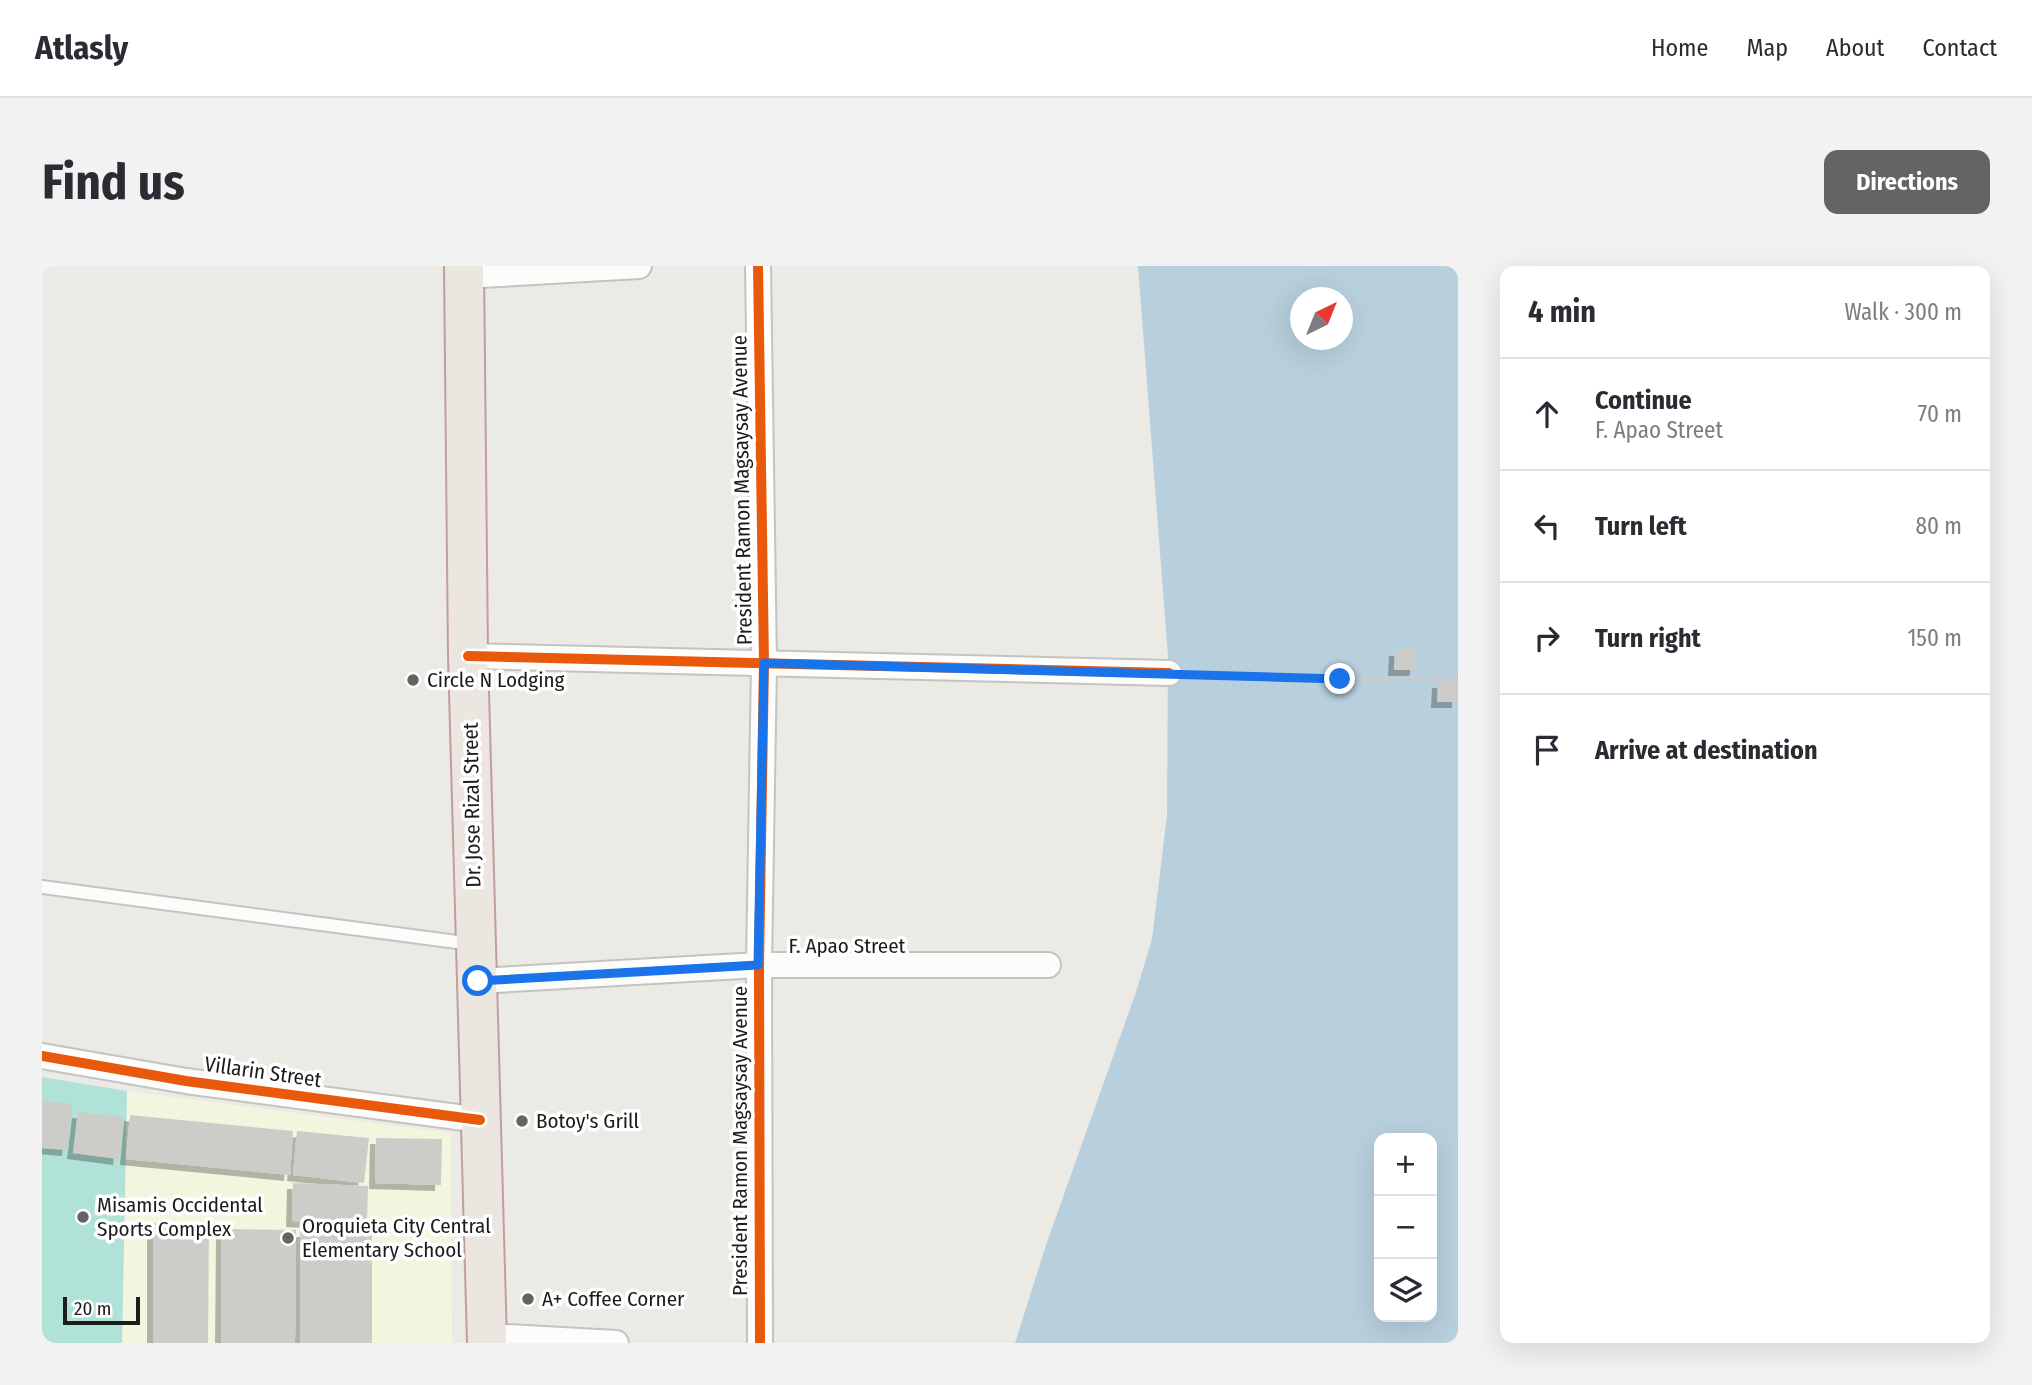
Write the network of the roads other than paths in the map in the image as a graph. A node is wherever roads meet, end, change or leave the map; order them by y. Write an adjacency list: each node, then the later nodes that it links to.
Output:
1 (639, 266): 3 (street)
2 (758, 266): 5 (street, President Ramon Magsaysay Avenue)
3 (464, 271): 4 (highway, Dr. Jose Rizal Street)
4 (468, 656): 5 (street); 8 (highway, Dr. Jose Rizal Street)
5 (764, 663): 6 (street); 9 (street, President Ramon Magsaysay Avenue)
6 (1169, 673)
7 (42, 887): 8 (lane)
8 (476, 963): 9 (street, F. Apao Street); 12 (highway, Dr. Jose Rizal Street)
9 (758, 965): 10 (street, F. Apao Street); 15 (street, President Ramon Magsaysay Avenue)
10 (1048, 965)
11 (42, 1056): 12 (street, Villarin Street)
12 (480, 1120): 13 (highway, Dr. Jose Rizal Street)
13 (487, 1339): 14 (street)
14 (616, 1343)
15 (760, 1343)

